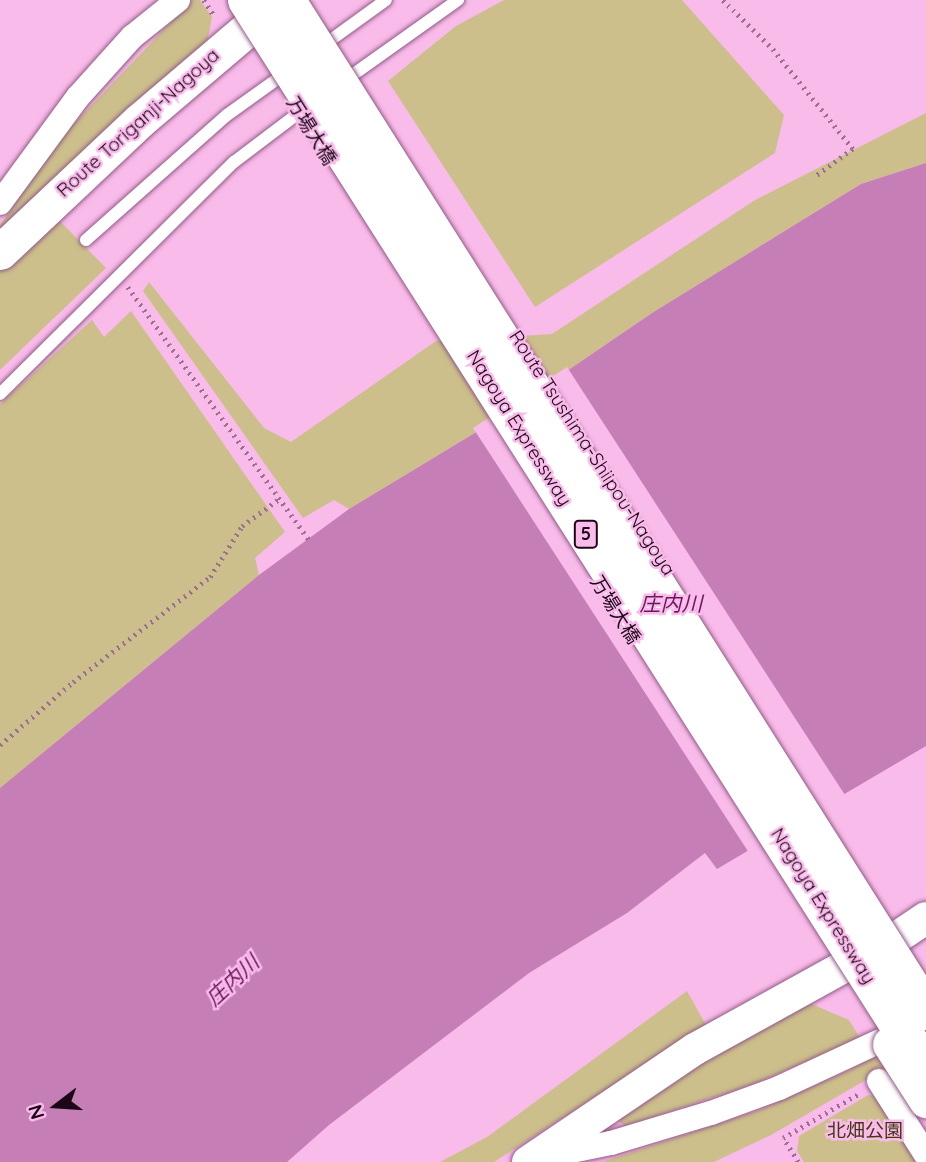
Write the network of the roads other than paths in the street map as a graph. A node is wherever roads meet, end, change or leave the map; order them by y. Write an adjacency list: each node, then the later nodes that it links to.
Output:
1 (178, 0): 6 (street)
2 (294, 0): 5 (main road, Route Toriganji-Nagoya); 10 (main road, Route Tsushima-Shiipou-Nagoya); 13 (highway, Nagoya Expressway / 5, bridge)
3 (386, 0): 7 (lane)
4 (458, 0): 9 (lane)
5 (231, 12): 8 (main road, Route Toriganji-Nagoya); 11 (main road, 万場大橋); 14 (highway, Nagoya Expressway / 5, bridge)
6 (0, 203)
7 (86, 240)
8 (0, 252)
9 (0, 394)
10 (913, 927): 12 (main road, Route Tsushima-Shiipou-Nagoya)
11 (842, 968): 16 (main road, bridge); 18 (street)
12 (923, 972)
13 (926, 1013): 18 (street)
14 (926, 1068)
15 (879, 1081): 17 (street)
16 (926, 1100)
17 (926, 1155)
18 (530, 1161)

